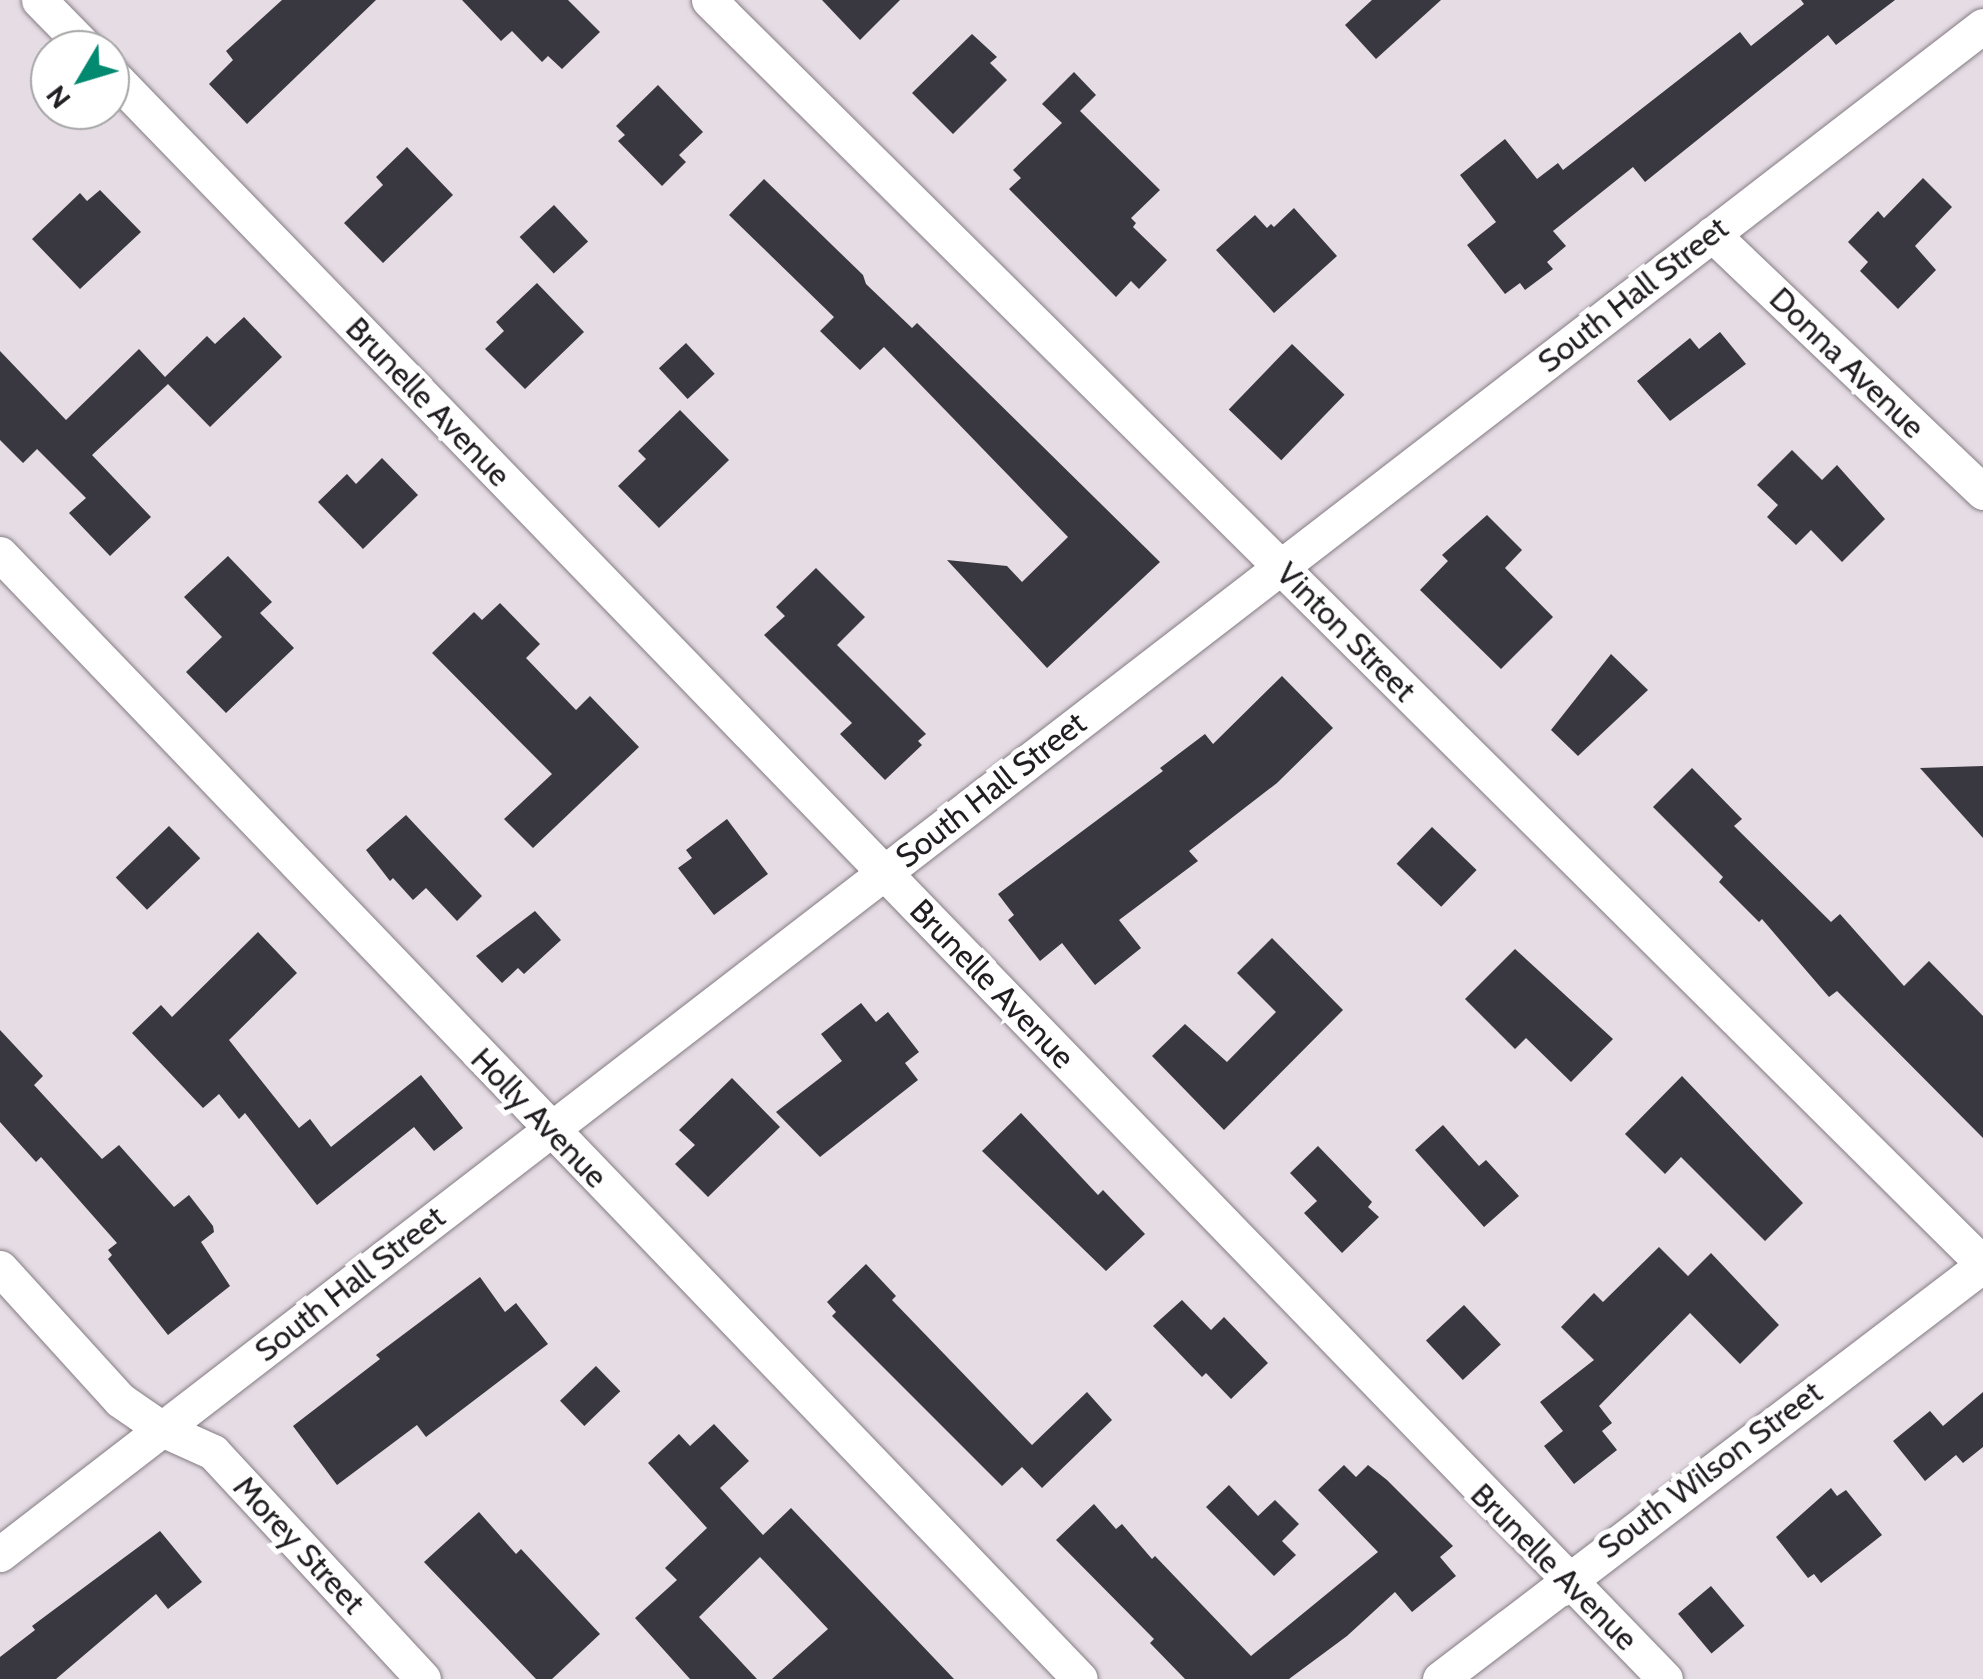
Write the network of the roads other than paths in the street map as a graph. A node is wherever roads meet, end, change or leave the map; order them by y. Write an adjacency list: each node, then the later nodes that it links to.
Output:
1 (39, 0): 4 (street)
2 (709, 0): 9 (street, Vinton Street)
3 (1983, 26): 6 (street, South Hall Street)
4 (68, 30)
5 (130, 94): 10 (street, Brunelle Avenue)
6 (1712, 234): 7 (street, Donna Avenue); 9 (street, South Hall Street)
7 (1983, 492)
8 (0, 554): 11 (street, Holly Avenue)
9 (1280, 567): 10 (street, South Hall Street); 12 (street, Vinton Street)
10 (884, 872): 11 (street, South Hall Street); 16 (street, Brunelle Avenue)
11 (550, 1130): 14 (street, South Hall Street); 18 (street, Holly Avenue)
12 (1983, 1264): 16 (street, South Wilson Street)
13 (0, 1268): 14 (street, Morey Street)
14 (162, 1429): 15 (street, South Hall Street); 17 (street, Morey Street)
15 (0, 1554)
16 (1565, 1580): 19 (street, South Wilson Street); 20 (street, Brunelle Avenue)
17 (422, 1679)
18 (1080, 1679)
19 (1440, 1679)
20 (1665, 1679)

